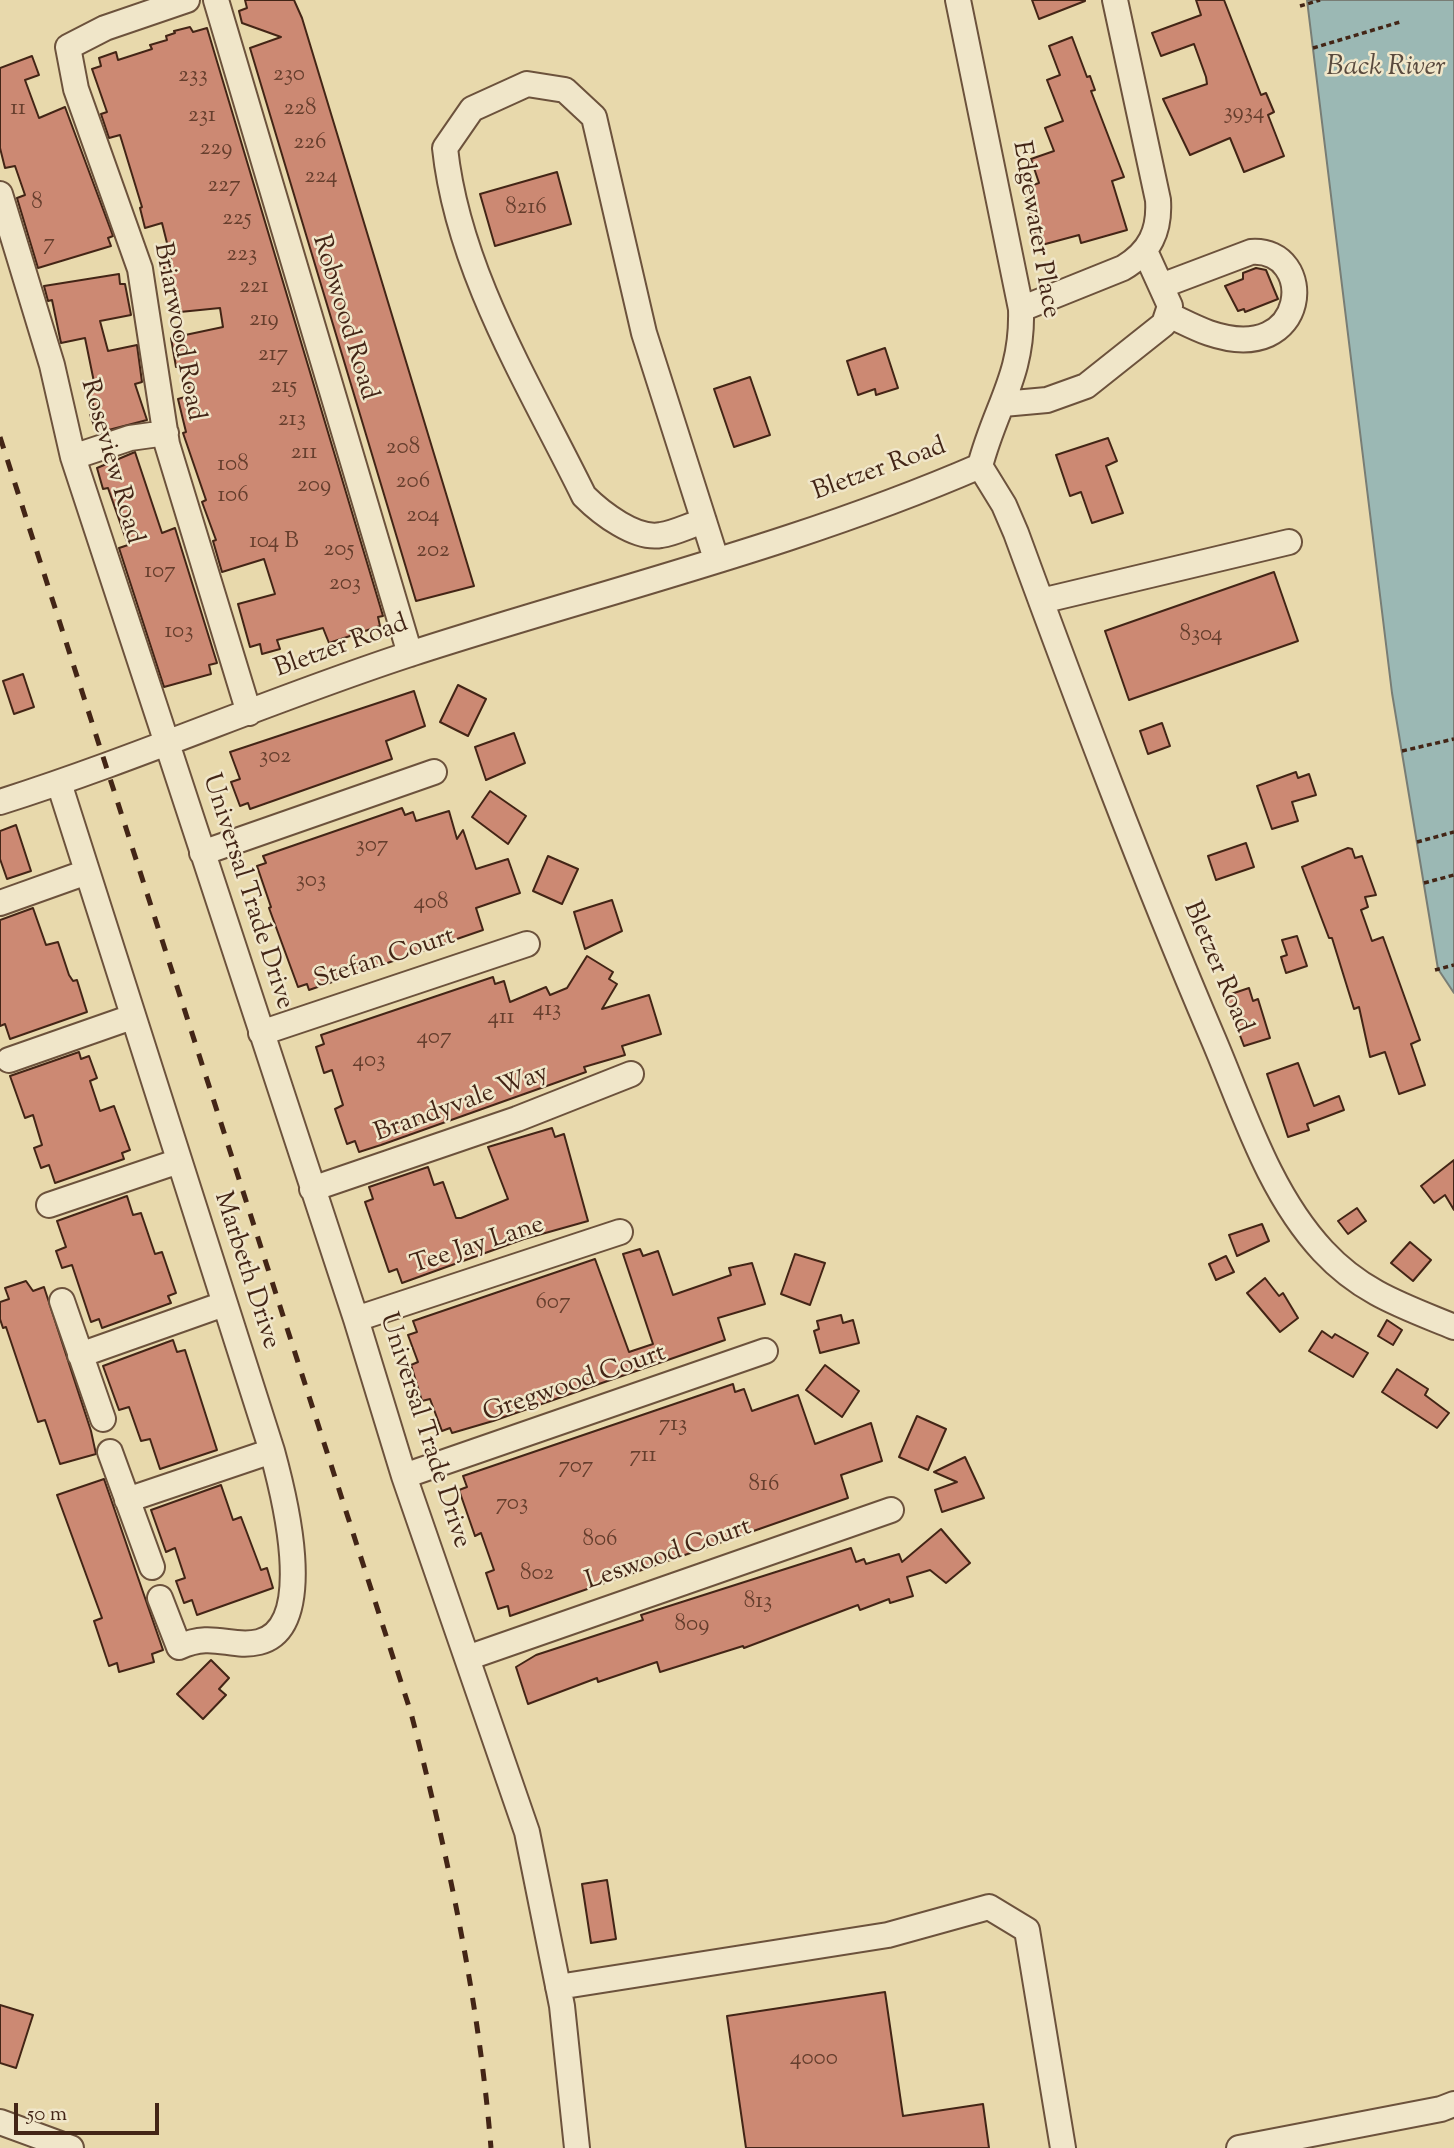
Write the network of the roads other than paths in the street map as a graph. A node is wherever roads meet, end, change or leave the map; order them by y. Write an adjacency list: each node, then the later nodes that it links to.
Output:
1 (187, 0): 11 (street, Briarwood Road)
2 (216, 0): 18 (street, Robwood Road)
3 (958, 0): 8 (street, Edgewater Place)
4 (1115, 0): 6 (street)
5 (0, 194): 12 (street, Roseview Road)
6 (1145, 251): 7 (street); 8 (street)
7 (1161, 286): 9 (street); 9 (street)
8 (1021, 309): 10 (street, Edgewater Place)
9 (1169, 315): 10 (street)
10 (1003, 404): 13 (street, Edgewater Place)
11 (166, 433): 12 (street); 19 (street, Briarwood Road)
12 (73, 457): 20 (street, Roseview Road)
13 (980, 466): 16 (street, Bletzer Road); 17 (street, Bletzer Road)
14 (704, 520): 14 (street); 16 (street)
15 (1289, 542): 17 (street)
16 (716, 559): 18 (street, Bletzer Road)
17 (1041, 601): 39 (street, Bletzer Road)
18 (410, 654): 19 (street, Bletzer Road)
19 (249, 713): 20 (street, Bletzer Road)
20 (166, 744): 22 (street, Bletzer Road); 24 (street, Universal Trade Drive)
21 (434, 772): 24 (street)
22 (60, 783): 23 (street, Bletzer Road); 25 (street, Marbeth Drive)
23 (0, 802)
24 (202, 853): 29 (street, Universal Trade Drive)
25 (87, 872): 26 (street); 28 (street, Marbeth Drive)
26 (0, 903)
27 (527, 944): 29 (street, Stefan Court)
28 (132, 1017): 30 (street); 32 (street, Marbeth Drive)
29 (261, 1032): 33 (street, Universal Trade Drive)
30 (9, 1060)
31 (631, 1074): 33 (street, Brandyvale Way)
32 (179, 1161): 34 (street); 37 (street, Marbeth Drive)
33 (312, 1189): 38 (street, Universal Trade Drive)
34 (49, 1205)
35 (620, 1232): 38 (street, Tee Jay Lane)
36 (62, 1301): 41 (street)
37 (225, 1304): 41 (street); 43 (street, Marbeth Drive)
38 (356, 1319): 45 (street, Universal Trade Drive)
39 (1454, 1327)
40 (765, 1351): 45 (street, Gregwood Court)
41 (80, 1355): 42 (street)
42 (103, 1419)
43 (272, 1451): 46 (street); 49 (street, Marbeth Drive)
44 (110, 1452): 46 (street)
45 (404, 1476): 50 (street, Universal Trade Drive)
46 (127, 1500): 48 (street)
47 (891, 1510): 50 (street, Leswood Court)
48 (152, 1567)
49 (160, 1598)
50 (467, 1658): 51 (street, Universal Trade Drive)
51 (558, 1987): 55 (street, Universal Trade Drive); 56 (street)
52 (1454, 2104): 57 (street)
53 (0, 2122): 54 (street)
54 (71, 2148)
55 (577, 2148)
56 (1063, 2148)
57 (1239, 2148)

